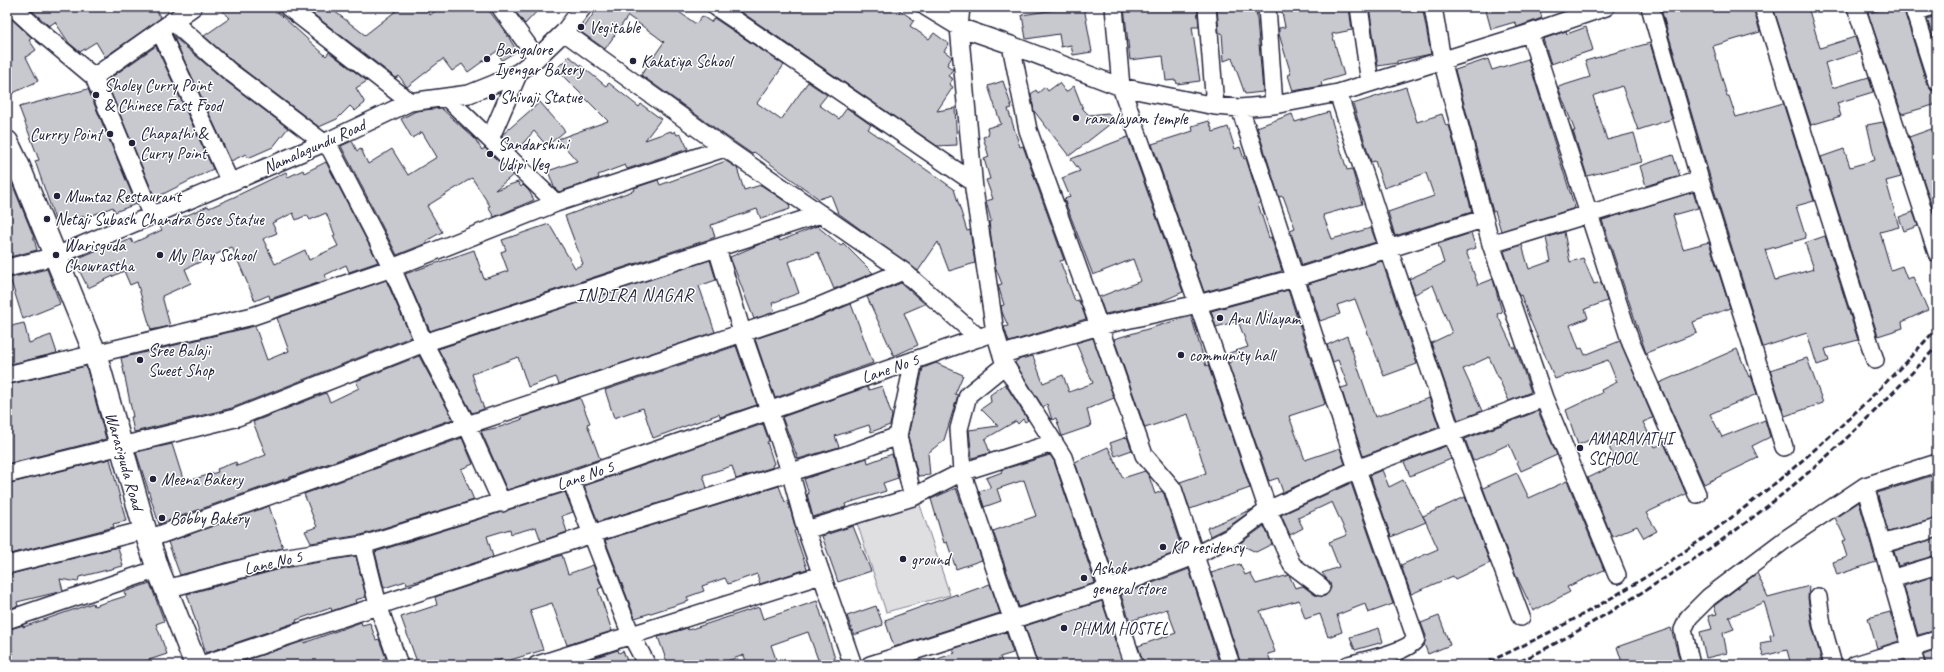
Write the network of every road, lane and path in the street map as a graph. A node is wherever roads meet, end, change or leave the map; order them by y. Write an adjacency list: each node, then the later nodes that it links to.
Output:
1 (13, 7): 27 (street)
2 (193, 7): 19 (street)
3 (288, 7): 33 (street)
4 (500, 7): 24 (street)
5 (583, 7): 21 (street, Namalagundu Road)
6 (716, 7): 44 (street)
7 (926, 7): 20 (street)
8 (961, 7): 20 (street)
9 (1114, 7): 30 (street)
10 (1207, 7): 35 (street)
11 (1267, 7): 34 (street)
12 (1359, 7): 29 (street)
13 (1433, 7): 25 (street)
14 (1606, 7): 22 (street)
15 (1650, 7): 42 (street)
16 (1763, 7): 68 (street)
17 (1856, 7): 53 (street)
18 (1919, 9): 28 (street)
19 (166, 26): 27 (street); 39 (street); 43 (street)
20 (959, 27): 23 (street); 44 (street)
21 (564, 32): 24 (street, Namalagundu Road); 40 (street)
22 (1530, 33): 25 (street); 48 (street)
23 (1011, 45): 30 (street); 60 (street)
24 (537, 58): 26 (street, Namalagundu Road)
25 (1442, 60): 29 (street); 49 (street)
26 (519, 72): 32 (street, Namalagundu Road); 37 (street)
27 (94, 77): 46 (street)
28 (1937, 82)
29 (1370, 83): 31 (street)
30 (1121, 87): 35 (street); 59 (street)
31 (1338, 93): 34 (street); 52 (street)
32 (446, 97): 33 (street, Namalagundu Road); 37 (street)
33 (410, 102): 39 (street, Namalagundu Road)
34 (1274, 105): 36 (street)
35 (1216, 106): 36 (street)
36 (1240, 108): 58 (street)
37 (490, 139): 45 (street)
38 (7, 142): 41 (street, Warasiguda Road)
39 (324, 143): 43 (street, Namalagundu Road); 56 (street)
40 (725, 148): 45 (street); 47 (street)
41 (13, 169): 54 (street, Warasiguda Road)
42 (1700, 180): 48 (street); 77 (street)
43 (230, 182): 46 (street, Namalagundu Road)
44 (973, 182): 62 (street)
45 (556, 203): 56 (street)
46 (151, 214): 54 (street, Namalagundu Road)
47 (821, 214): 51 (street); 57 (street)
48 (1588, 215): 50 (street); 85 (street)
49 (1483, 219): 50 (street); 52 (street)
50 (1491, 244): 70 (street)
51 (717, 248): 61 (street); 64 (street)
52 (1389, 250): 58 (street); 73 (street)
53 (1937, 253)
54 (56, 256): 55 (street, Namalagundu Road); 65 (street, Warasiguda Road)
55 (7, 268)
56 (392, 268): 64 (street); 65 (street)
57 (903, 271): 61 (street); 63 (street)
58 (1295, 278): 59 (street); 79 (street)
59 (1198, 304): 60 (street); 88 (street)
60 (1099, 326): 67 (street); 95 (street)
61 (742, 332): 71 (street); 72 (street)
62 (995, 332): 63 (street, Lane No 5); 67 (street)
63 (979, 338): 66 (street, Lane No 5)
64 (424, 344): 72 (street); 76 (street)
65 (95, 353): 69 (street); 76 (street, Warasiguda Road)
66 (914, 360): 71 (street, Lane No 5); 74 (street)
67 (1004, 360): 75 (street); 81 (street)
68 (1875, 360)
69 (7, 375)
70 (1544, 398): 73 (street); 100 (street)
71 (769, 410): 80 (street); 83 (street, Lane No 5)
72 (467, 425): 87 (street); 92 (street)
73 (1452, 434): 79 (street); 107 (street)
74 (898, 436): 80 (street); 86 (street)
75 (1054, 443): 81 (street); 103 (street)
76 (121, 445): 82 (street); 92 (street, Warasiguda Road)
77 (1784, 446)
78 (1937, 463): 84 (street)
79 (1357, 469): 88 (street); 123 (street)
80 (790, 471): 90 (street); 91 (street)
81 (962, 472): 86 (street); 109 (street)
82 (7, 474)
83 (571, 480): 87 (street, Lane No 5); 91 (street)
84 (1865, 486): 93 (street); 124 (street)
85 (1697, 494)
86 (913, 497): 90 (street)
87 (502, 503): 94 (street, Lane No 5)
88 (1268, 510): 95 (street); 102 (street)
89 (1937, 528): 93 (street)
90 (806, 530): 99 (street)
91 (592, 534): 106 (street); 110 (street)
92 (146, 535): 96 (street); 98 (street, Warasiguda Road)
93 (1882, 544): 101 (street)
94 (363, 545): 104 (street, Lane No 5); 106 (street)
95 (1194, 556): 103 (street); 122 (street)
96 (7, 564)
97 (1937, 565): 101 (street)
98 (158, 569): 104 (street, Warasiguda Road); 108 (street)
99 (821, 575): 110 (street); 118 (street)
100 (1617, 575)
101 (1891, 578): 112 (street)
102 (1321, 587)
103 (1108, 588): 109 (street); 121 (street)
104 (166, 589): 113 (street, Warasiguda Road)
105 (1818, 597): 125 (street)
106 (378, 605): 114 (street); 115 (street)
107 (1521, 617)
108 (7, 620)
109 (1013, 620): 119 (street); 120 (street)
110 (631, 635): 116 (street); 117 (street)
111 (1937, 640): 112 (street)
112 (1912, 648): 126 (street); 127 (street)
113 (196, 665)
114 (201, 665)
115 (399, 665)
116 (537, 665)
117 (647, 665)
118 (853, 665)
119 (870, 665)
120 (1028, 665)
121 (1134, 665)
122 (1231, 665)
123 (1348, 665)
124 (1691, 665)
125 (1832, 665)
126 (1855, 665)
127 (1916, 665)

